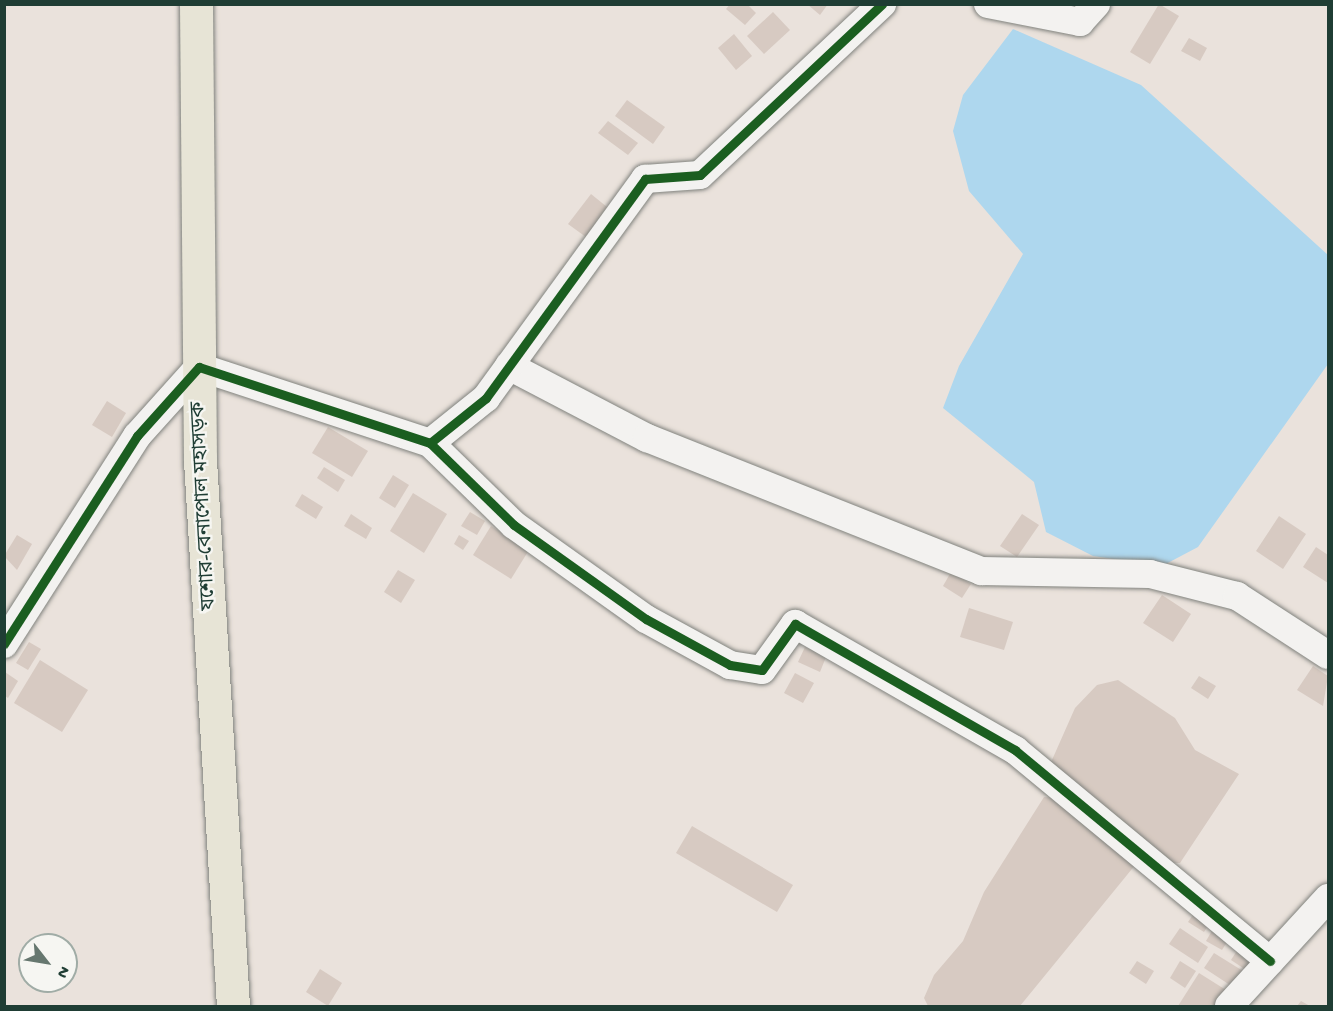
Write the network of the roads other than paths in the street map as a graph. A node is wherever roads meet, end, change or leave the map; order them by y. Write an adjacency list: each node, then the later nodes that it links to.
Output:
1 (196, 4): 6 (highway, যশোর-বেনাপোল মহাসড়ক)
2 (882, 4): 5 (street)
3 (988, 4): 4 (street)
4 (1096, 4)
5 (509, 366): 7 (street); 9 (street)
6 (199, 367): 7 (street); 8 (street); 12 (highway, যশোর-বেনাপোল মহাসড়ক)
7 (430, 443): 11 (street)
8 (4, 644)
9 (1329, 655)
10 (1329, 898): 11 (street)
11 (1270, 961): 13 (street)
12 (233, 1006)
13 (1229, 1006)

